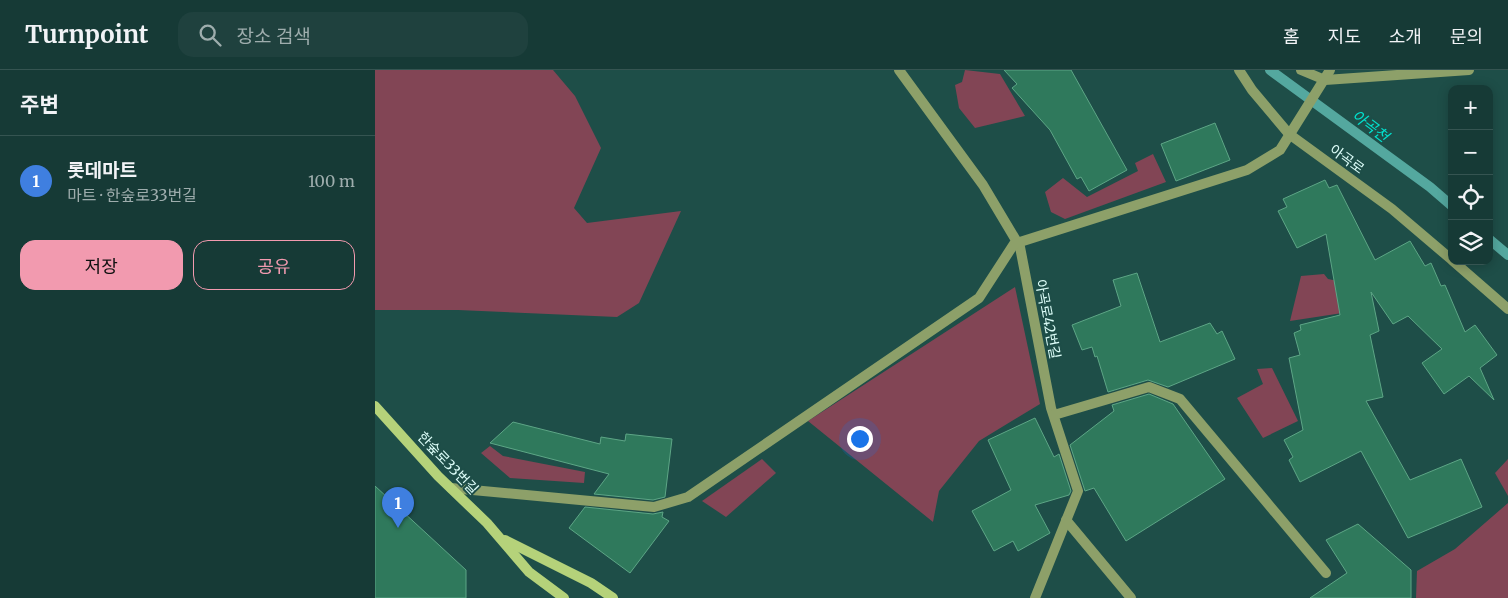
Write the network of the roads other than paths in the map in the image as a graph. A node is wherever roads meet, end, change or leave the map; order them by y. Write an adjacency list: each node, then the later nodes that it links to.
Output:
1 (899, 70): 8 (street, 아곡로42번길)
2 (1239, 70): 7 (street, 아곡로)
3 (1301, 70): 6 (street)
4 (1330, 70): 6 (street)
5 (1469, 70): 6 (street)
6 (1325, 80): 7 (street)
7 (1289, 134): 8 (street); 9 (street, 아곡로)
8 (1018, 243): 13 (street, 아곡로42번길); 14 (street)
9 (1448, 258)
10 (1457, 265): 11 (street, 아곡로)
11 (1508, 309)
12 (375, 406): 14 (street, 한숲로33번길)
13 (1054, 415): 15 (street, 아곡로42번길); 17 (street)
14 (451, 488): 16 (street, 한숲로33번길)
15 (1066, 520): 20 (street, 아곡로42번길); 21 (street)
16 (502, 539): 18 (street, 한숲로33번길); 19 (street, 한숲로33번길)
17 (1326, 573)
18 (564, 598)
19 (613, 598)
20 (1035, 598)
21 (1131, 598)

